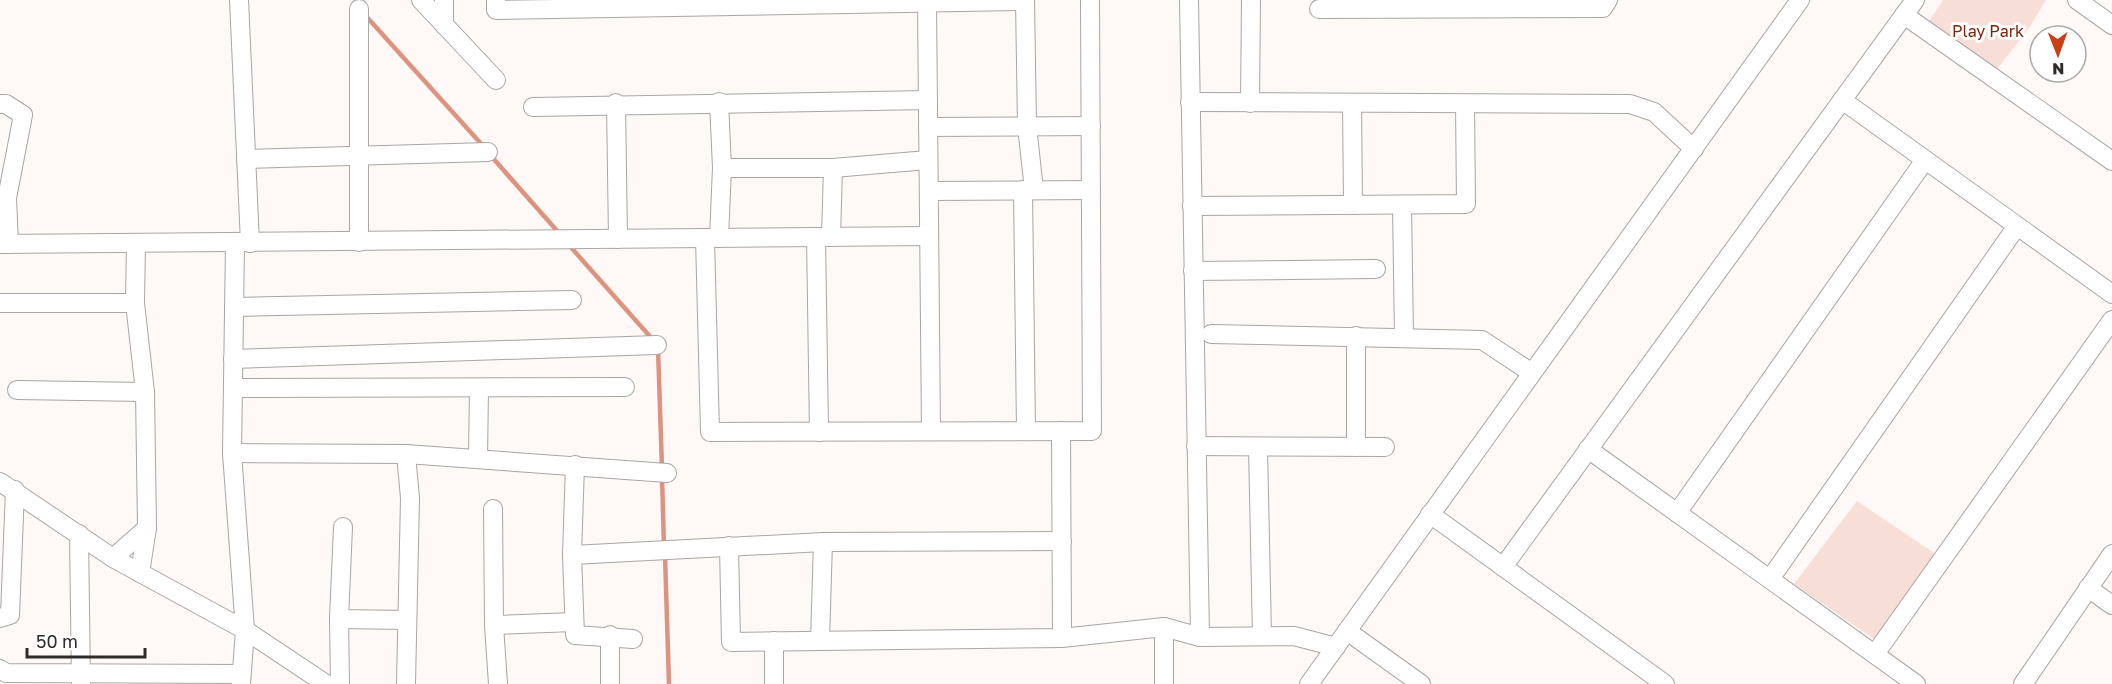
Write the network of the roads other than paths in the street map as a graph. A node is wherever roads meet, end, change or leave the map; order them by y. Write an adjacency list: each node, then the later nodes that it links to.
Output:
1 (239, 0): 39 (street)
2 (421, 0): 20 (street)
3 (444, 0): 20 (street)
4 (496, 0): 15 (street)
5 (1090, 0): 34 (street)
6 (1188, 0): 26 (street)
7 (1251, 0): 27 (street)
8 (1608, 0): 16 (street)
9 (1800, 0): 36 (street)
10 (1915, 0): 19 (street)
11 (2078, 0): 21 (street)
12 (1025, 1): 14 (street); 33 (street)
13 (817, 2): 14 (street); 15 (street)
14 (927, 2): 23 (street)
15 (721, 3)
16 (1504, 4): 18 (street)
17 (359, 9): 38 (street)
18 (1319, 9)
19 (1904, 15): 24 (street); 42 (street)
20 (444, 25): 22 (street)
21 (2112, 25)
22 (496, 80)
23 (928, 100): 25 (street); 35 (street)
24 (1842, 100): 41 (street); 88 (street)
25 (719, 102): 30 (street); 43 (street)
26 (1190, 102): 27 (street); 51 (street)
27 (1250, 103): 28 (street)
28 (1352, 103): 31 (street); 49 (street)
29 (0, 104): 48 (street)
30 (616, 104): 32 (street); 56 (street)
31 (1465, 104): 36 (street); 50 (street)
32 (533, 107)
33 (1026, 126): 34 (street); 35 (street); 45 (street)
34 (1091, 126): 46 (street)
35 (928, 127): 40 (street)
36 (1694, 149): 74 (street)
37 (488, 152): 38 (street)
38 (359, 156): 39 (street); 57 (street)
39 (246, 159): 59 (street)
40 (928, 160): 44 (street); 47 (street)
41 (1925, 160): 52 (street); 96 (street)
42 (2112, 161)
43 (722, 168): 44 (street); 55 (street)
44 (834, 168): 54 (street)
45 (1029, 190): 46 (street); 47 (street); 81 (street)
46 (1091, 190): 82 (street)
47 (929, 191): 53 (street)
48 (4, 198): 60 (street)
49 (1353, 205): 50 (street); 51 (street)
50 (1402, 205): 71 (street)
51 (1192, 206): 62 (street)
52 (2017, 226): 63 (street); 109 (street)
53 (929, 236): 54 (street); 80 (street)
54 (824, 237): 55 (street); 83 (street)
55 (712, 238): 56 (street); 83 (street)
56 (618, 239): 57 (street)
57 (359, 242): 59 (street)
58 (136, 243): 59 (street); 60 (street); 66 (street)
59 (242, 243): 67 (street)
60 (5, 244)
61 (1376, 269): 62 (street)
62 (1193, 271): 84 (street)
63 (2112, 294)
64 (572, 300): 67 (street)
65 (0, 303): 66 (street)
66 (135, 303): 79 (street)
67 (234, 307): 73 (street)
68 (2112, 320): 128 (street)
69 (1211, 334): 70 (street)
70 (1356, 336): 71 (street); 86 (street)
71 (1404, 338): 74 (street)
72 (657, 345): 73 (street)
73 (233, 359): 76 (street)
74 (1532, 373): 97 (street)
75 (625, 387): 77 (street)
76 (233, 388): 77 (street); 89 (street)
77 (479, 388): 91 (street)
78 (18, 390): 79 (street)
79 (145, 392): 99 (street)
80 (931, 431): 81 (street); 83 (street)
81 (1026, 431): 82 (street)
82 (1061, 431): 102 (street)
83 (819, 432)
84 (1196, 446): 85 (street); 122 (street)
85 (1258, 447): 86 (street); 121 (street)
86 (1356, 447): 87 (street)
87 (1386, 447)
88 (1588, 449): 96 (street); 107 (street)
89 (232, 453): 90 (street); 118 (street)
90 (406, 454): 91 (street); 114 (street)
91 (478, 459): 92 (street)
92 (575, 465): 93 (street); 105 (street)
93 (667, 473)
94 (8, 486): 100 (street); 112 (street)
95 (493, 509): 116 (street)
96 (1677, 513): 109 (street)
97 (1430, 514): 107 (street); 119 (street)
98 (343, 527): 113 (street)
99 (147, 528): 106 (street); 108 (street)
100 (79, 534): 106 (street); 130 (street)
101 (823, 542): 102 (street); 103 (street); 126 (street)
102 (1062, 542): 123 (street)
103 (729, 546): 105 (street); 125 (street)
104 (2112, 554): 110 (street)
105 (572, 555): 115 (street)
106 (113, 558): 108 (street)
107 (1503, 567): 141 (street)
108 (140, 573): 118 (street)
109 (1770, 579): 128 (street)
110 (2088, 588): 111 (street); 143 (street)
111 (2112, 605)
112 (0, 618)
113 (339, 618): 114 (street); 133 (street)
114 (407, 620): 134 (street)
115 (574, 622): 116 (street); 120 (street)
116 (494, 625): 135 (street)
117 (1164, 627): 122 (street); 123 (street); 138 (street)
118 (245, 630): 131 (street); 132 (street)
119 (1347, 631): 127 (street); 140 (street)
120 (610, 635): 124 (street); 136 (street)
121 (1262, 636): 122 (street); 127 (street)
122 (1200, 637)
123 (1062, 638): 126 (street)
124 (633, 639)
125 (774, 641): 126 (street); 137 (street)
126 (820, 641)
127 (1336, 646): 139 (street)
128 (1875, 654): 142 (street)
129 (0, 669): 130 (street)
130 (81, 679): 131 (street)
131 (241, 679)
132 (326, 684)
133 (340, 684)
134 (406, 684)
135 (498, 684)
136 (610, 684)
137 (774, 684)
138 (1164, 684)
139 (1309, 684)
140 (1421, 684)
141 (1665, 684)
142 (1916, 684)
143 (2023, 684)

